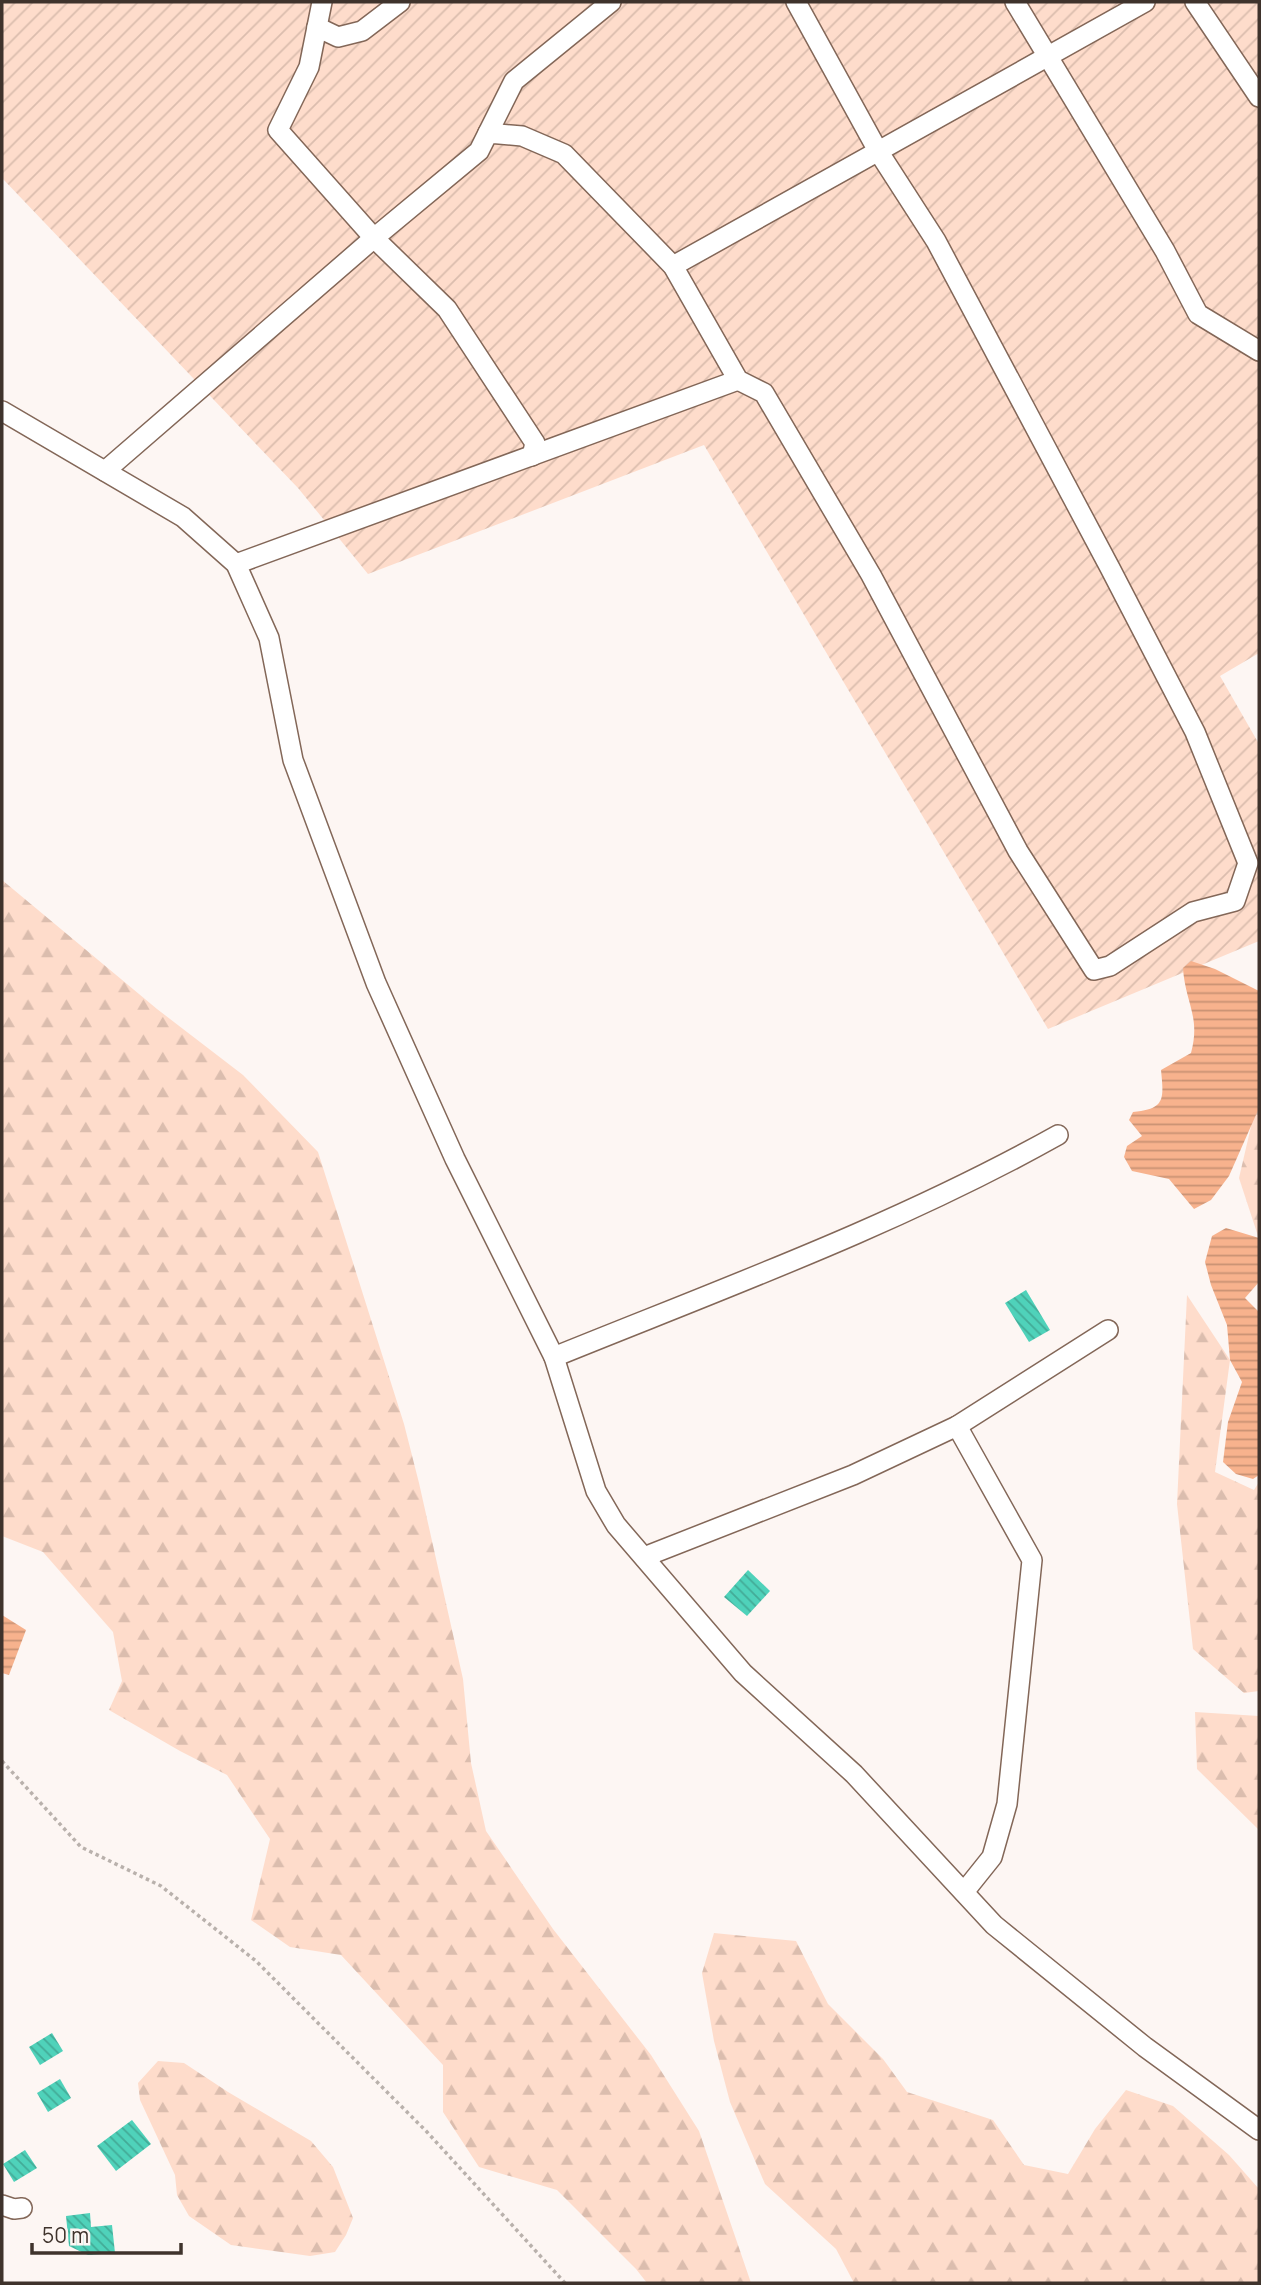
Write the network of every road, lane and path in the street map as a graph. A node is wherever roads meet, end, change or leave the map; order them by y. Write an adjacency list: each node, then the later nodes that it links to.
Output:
1 (322, 2): 8 (street)
2 (400, 2): 8 (street)
3 (611, 2): 11 (street)
4 (796, 2): 12 (street)
5 (1015, 2): 9 (street)
6 (1145, 2): 9 (street)
7 (1195, 2): 10 (street)
8 (317, 27): 13 (street)
9 (1046, 57): 12 (street); 15 (street)
10 (1259, 97)
11 (488, 133): 13 (street); 14 (street)
12 (878, 151): 14 (street); 16 (street)
13 (374, 238): 18 (street); 19 (street)
14 (673, 266): 16 (street)
15 (1259, 351)
16 (738, 380): 18 (street)
17 (2, 411): 19 (street)
18 (532, 456): 20 (street)
19 (104, 471): 20 (street)
20 (236, 564): 23 (street)
21 (1058, 1135): 23 (street)
22 (1108, 1330): 24 (street)
23 (554, 1357): 25 (street)
24 (957, 1426): 25 (street); 27 (street)
25 (644, 1557): 27 (street)
26 (2, 1761): 31 (path)
27 (964, 1892): 28 (street)
28 (1259, 2130)
29 (2, 2205): 30 (street)
30 (22, 2208)
31 (565, 2283)

